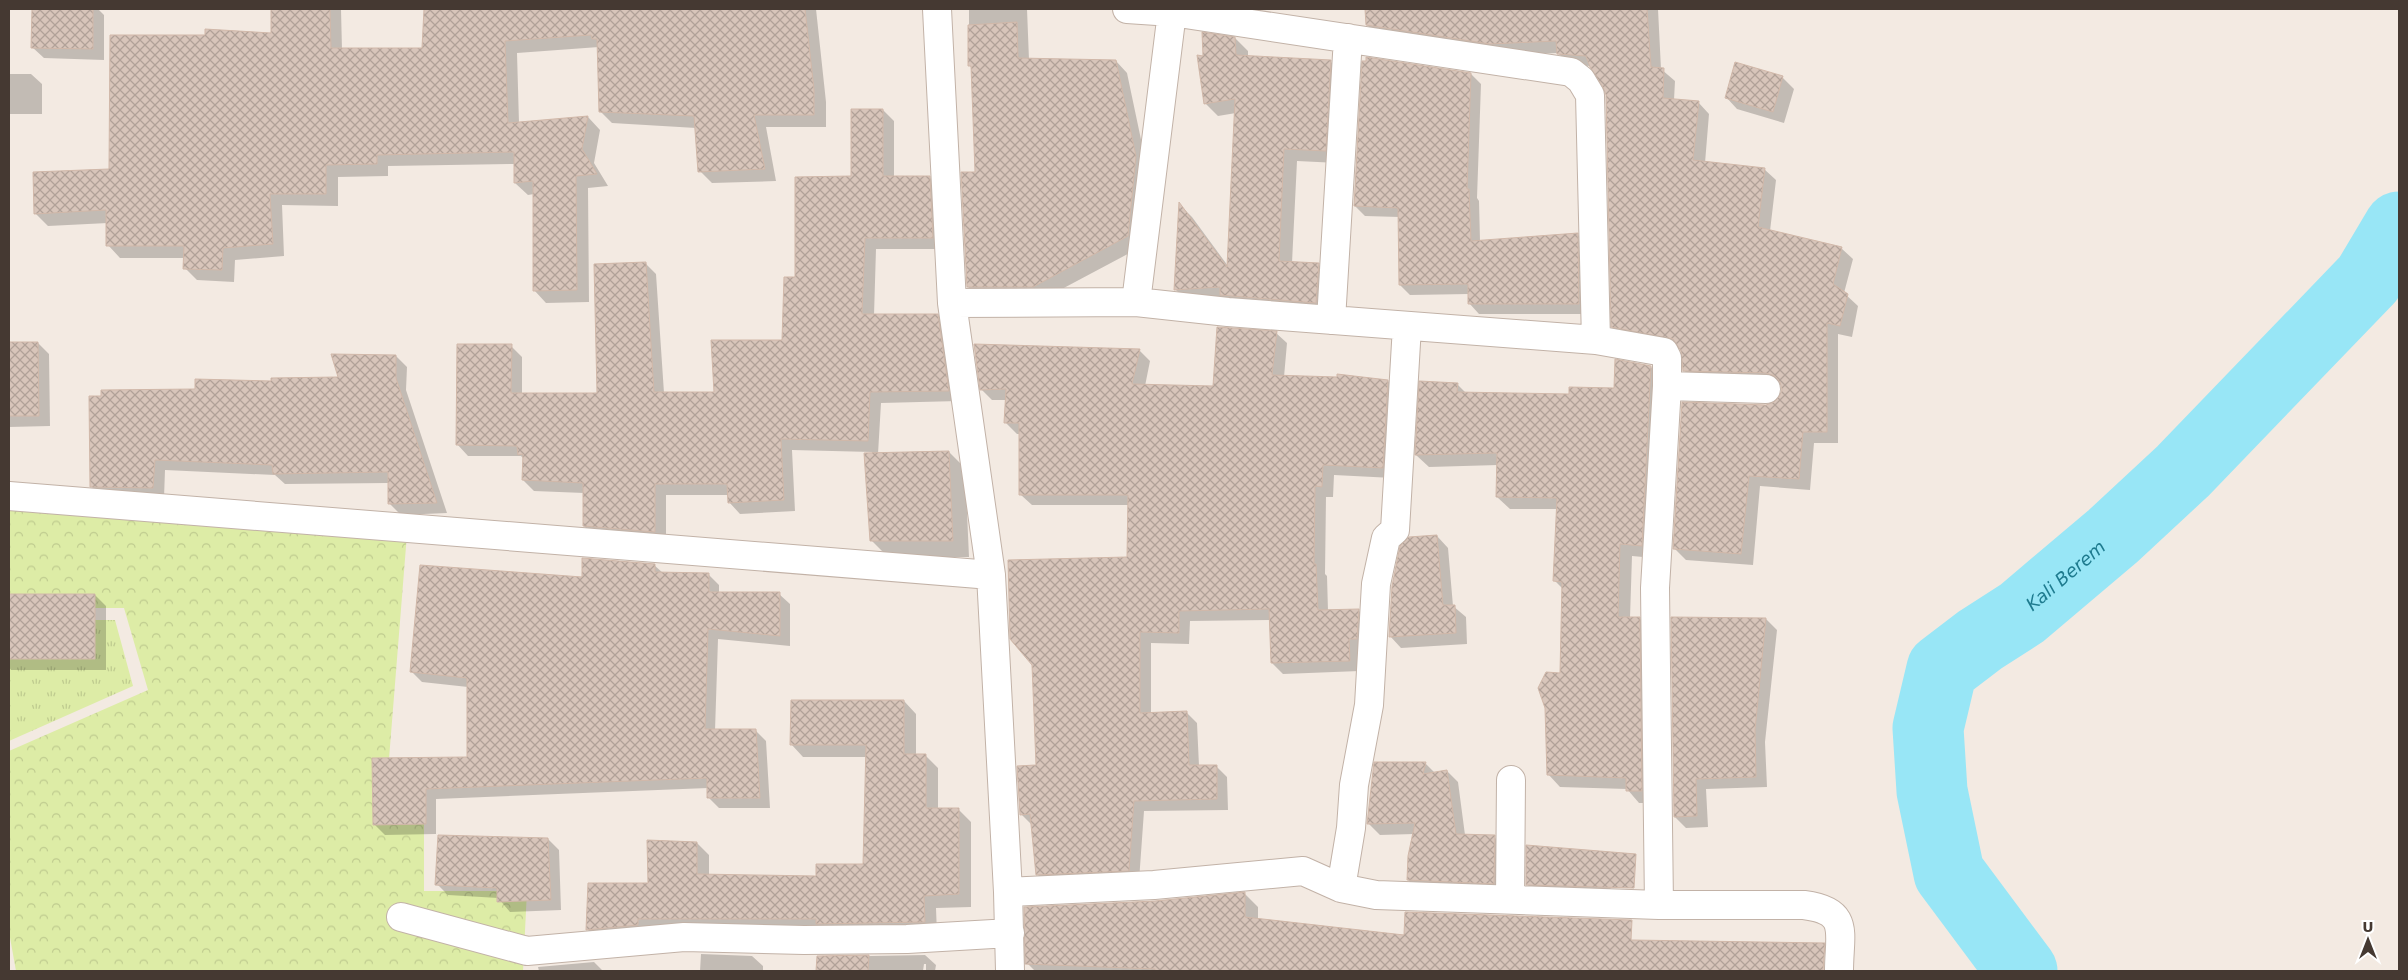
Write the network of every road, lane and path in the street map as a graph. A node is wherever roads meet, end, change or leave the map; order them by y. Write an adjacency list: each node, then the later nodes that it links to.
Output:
1 (937, 9): 6 (street)
2 (1127, 9): 3 (street)
3 (1172, 12): 4 (street); 5 (street)
4 (1348, 38): 7 (street); 9 (street)
5 (1136, 302): 6 (street); 7 (street)
6 (952, 303): 13 (street)
7 (1331, 320): 8 (street)
8 (1408, 326): 9 (street); 15 (street)
9 (1596, 340): 10 (street)
10 (1667, 386): 11 (street); 18 (street)
11 (1766, 389)
12 (9, 496): 13 (street)
13 (991, 575): 16 (street)
14 (1511, 780): 17 (street)
15 (1341, 888): 16 (street); 17 (street)
16 (1008, 892): 20 (street)
17 (1510, 899): 18 (street)
18 (1659, 905): 22 (street)
19 (401, 916): 20 (street)
20 (1010, 933): 21 (street)
21 (1010, 971)
22 (1839, 971)

